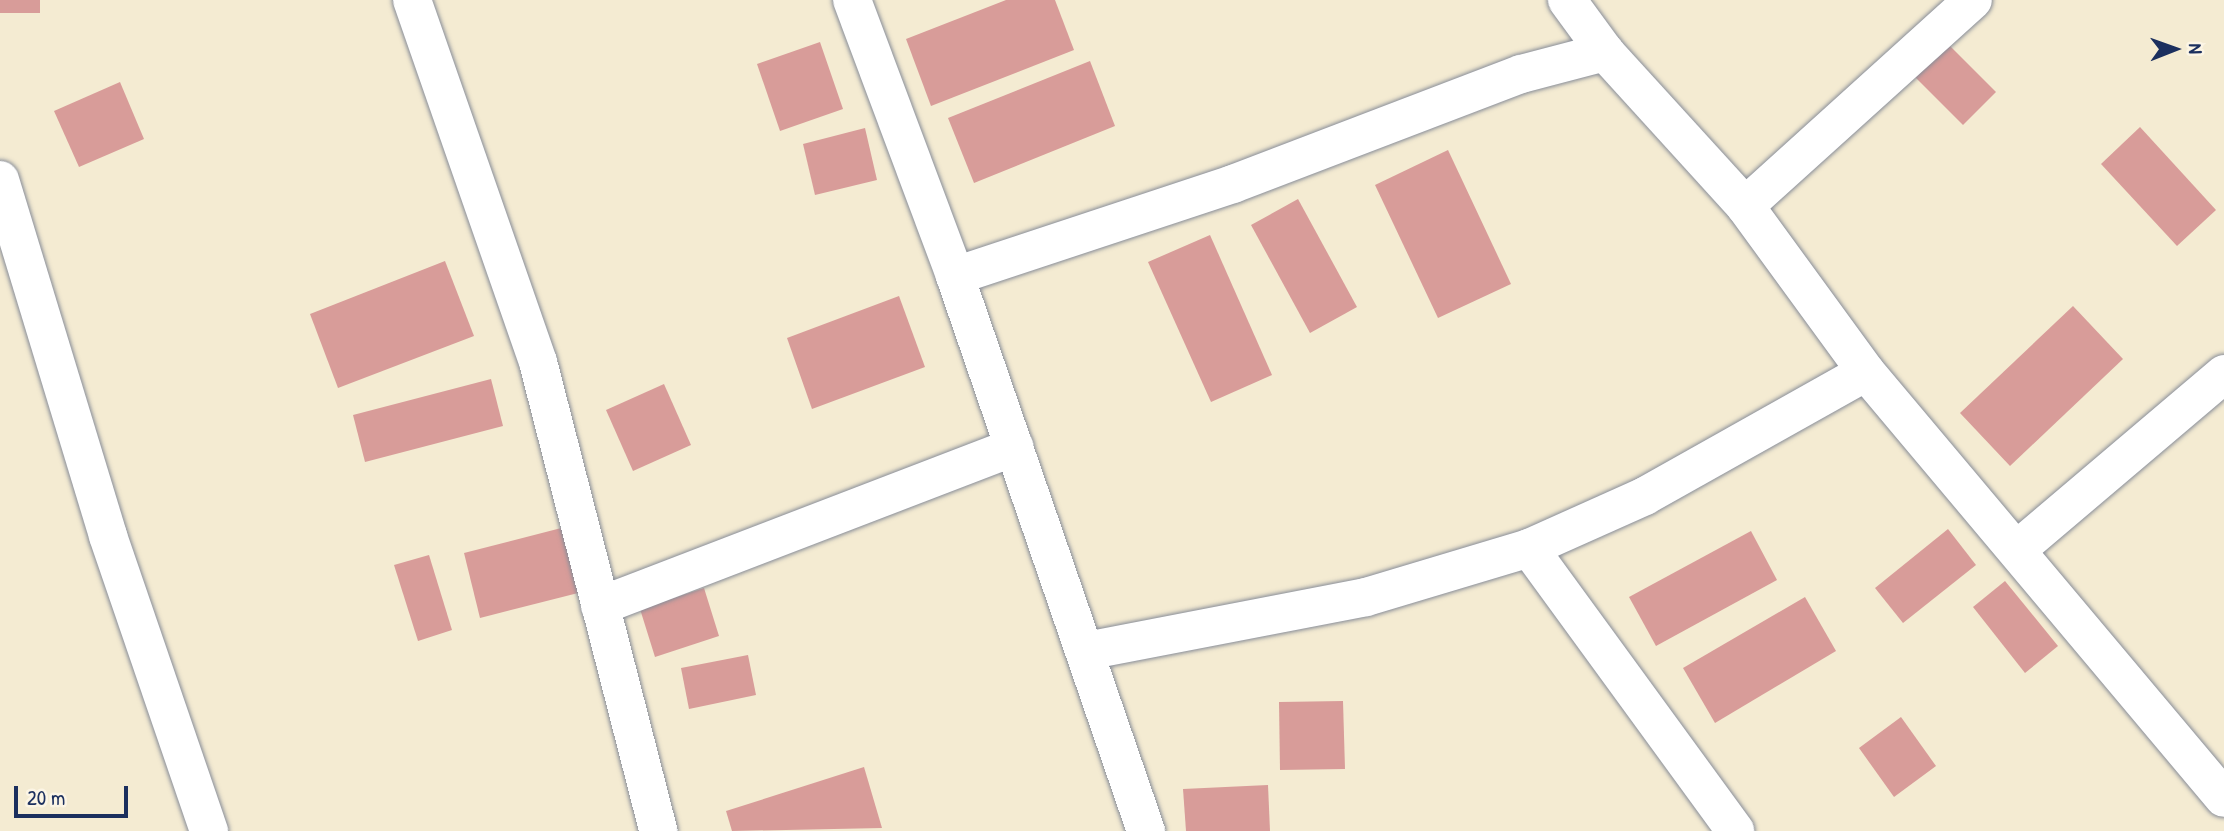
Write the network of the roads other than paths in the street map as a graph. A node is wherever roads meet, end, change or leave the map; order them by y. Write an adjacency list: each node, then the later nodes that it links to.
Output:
1 (412, 0): 14 (street)
2 (852, 0): 8 (street)
3 (1567, 0): 5 (street)
4 (1973, 0): 7 (street)
5 (1605, 52): 7 (street); 8 (street)
6 (0, 180): 17 (street)
7 (1745, 206): 9 (street)
8 (955, 276): 11 (street)
9 (1866, 372): 12 (street); 13 (street)
10 (2224, 374): 13 (street)
11 (1015, 447): 14 (street); 15 (street)
12 (1529, 548): 15 (street); 20 (street)
13 (2019, 548): 16 (street)
14 (600, 606): 18 (street)
15 (1086, 651): 19 (street)
16 (2224, 798)
17 (209, 831)
18 (658, 831)
19 (1146, 831)
20 (1735, 831)

